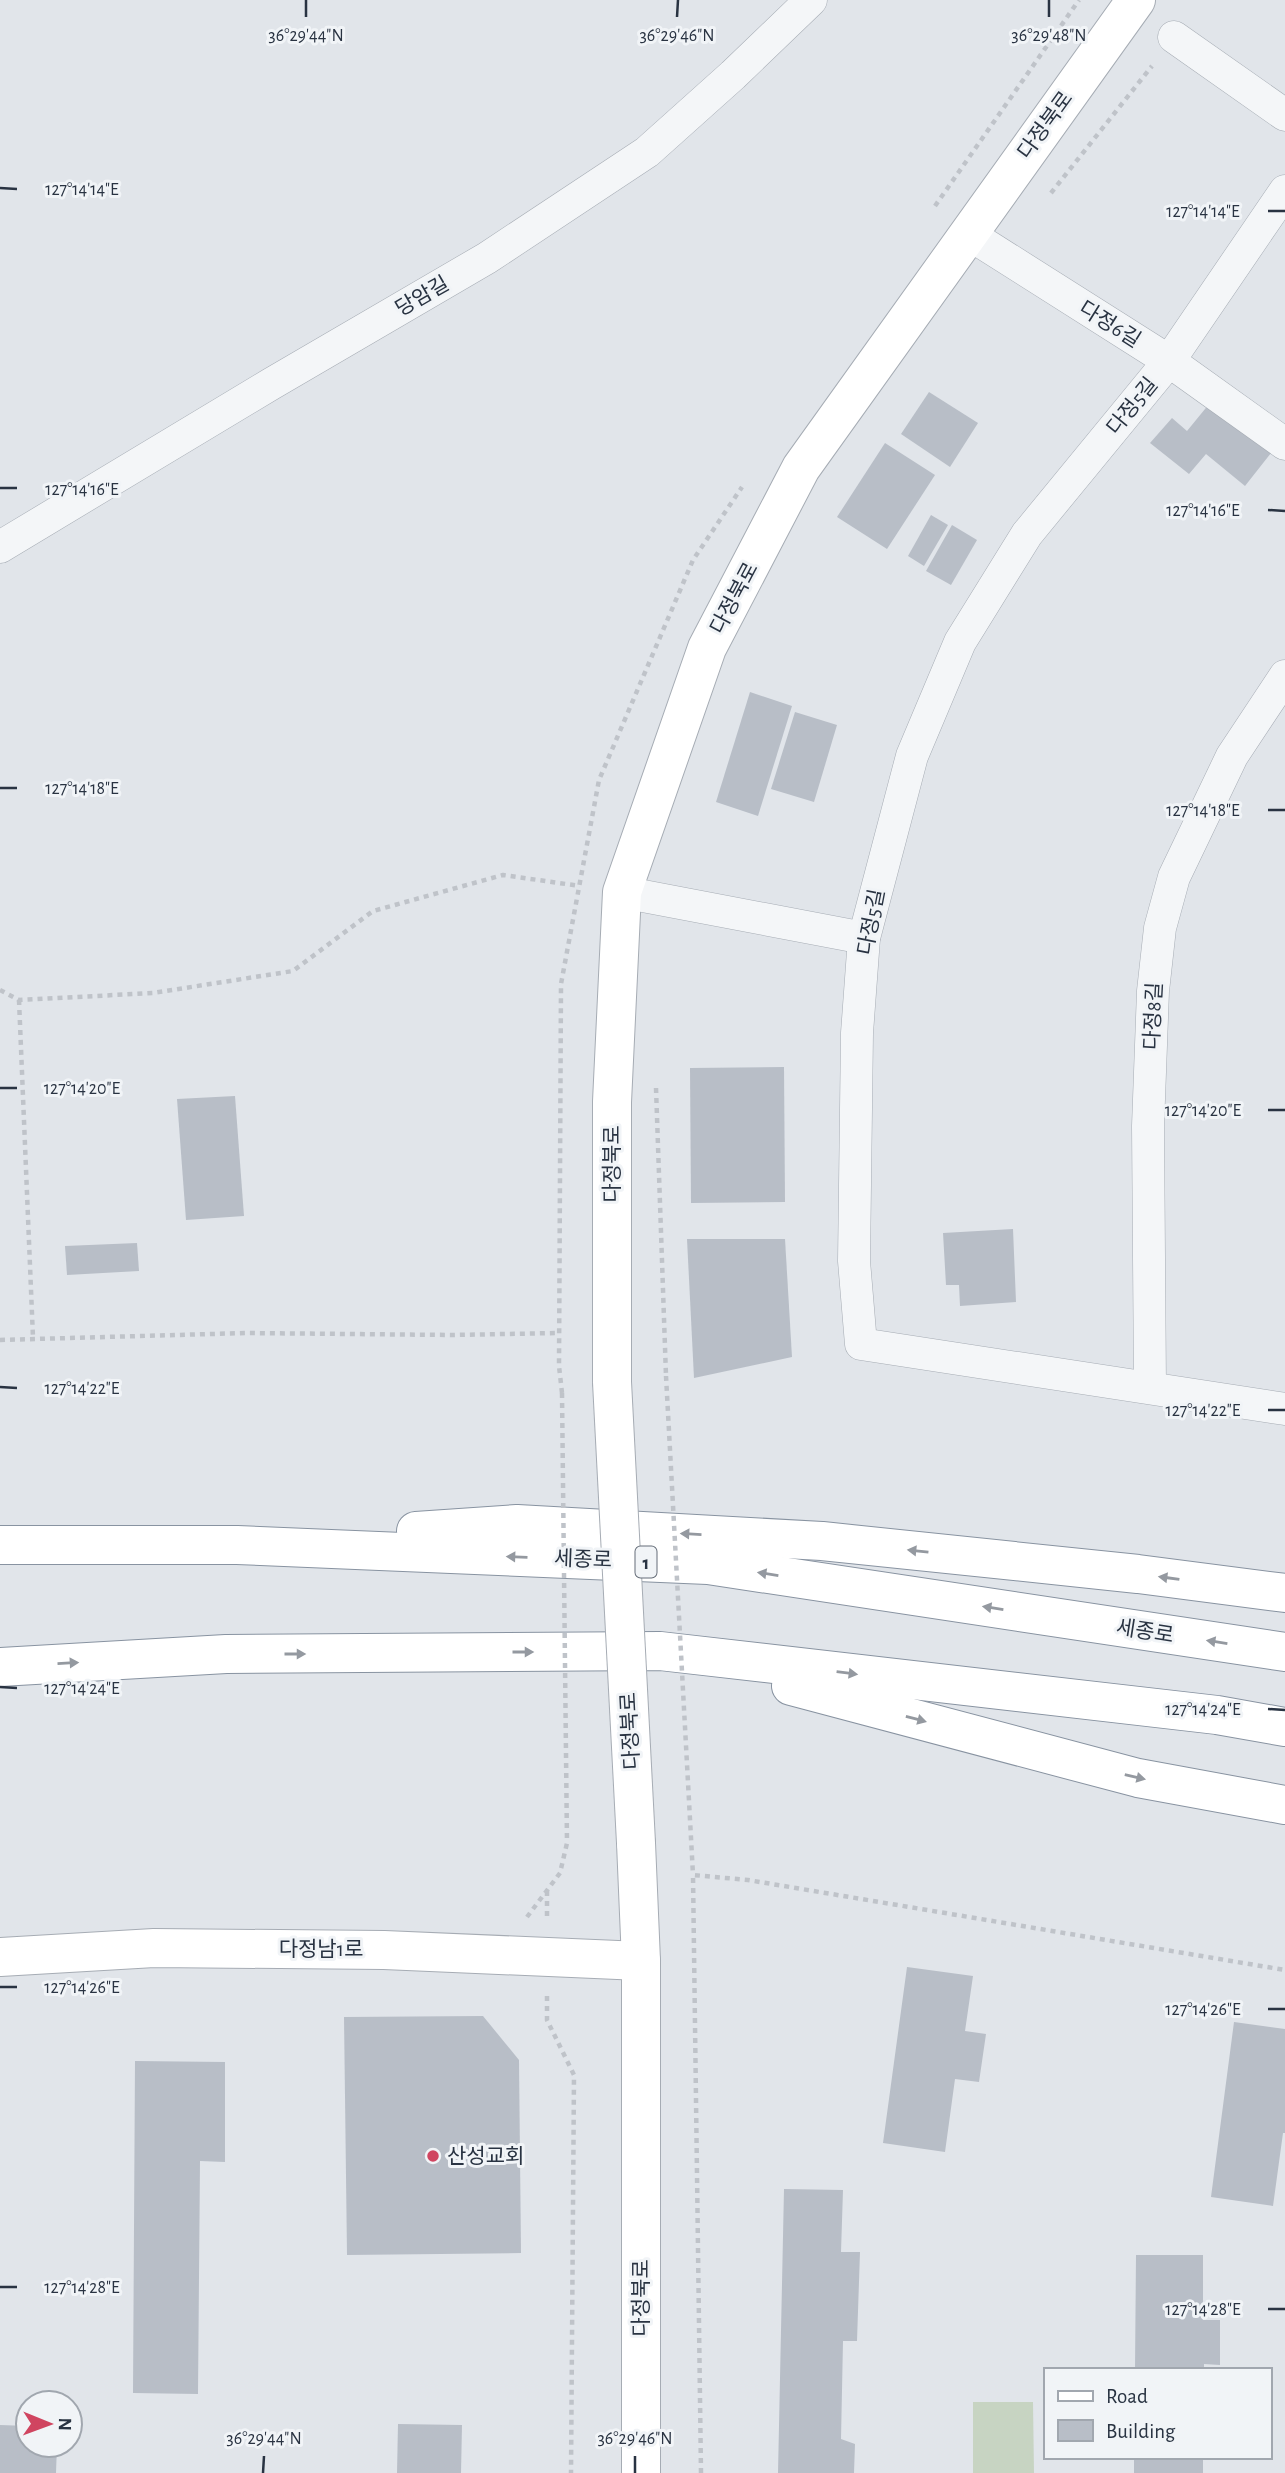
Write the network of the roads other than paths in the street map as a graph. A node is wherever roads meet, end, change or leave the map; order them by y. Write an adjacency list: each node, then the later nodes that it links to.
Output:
1 (811, 0): 9 (street, 당암길)
2 (1136, 0): 6 (main road, 다정북로)
3 (1174, 37): 4 (street)
4 (1285, 115)
5 (1285, 191): 7 (street, 다정5길)
6 (967, 233): 7 (street, 다정6길); 11 (main road, 다정북로)
7 (1168, 361): 8 (street, 다정6길); 12 (street, 다정5길)
8 (1285, 444)
9 (0, 547)
10 (1285, 676): 13 (street, 다정8길)
11 (622, 892): 12 (street); 24 (main road, 다정북로, bridge)
12 (864, 938): 13 (street, 다정5길)
13 (1150, 1387): 14 (street, 다정5길)
14 (1285, 1409)
15 (0, 1545): 16 (main road, 세종로 / 1)
16 (237, 1545): 17 (main road, one-way to 16); 19 (main road, 세종로 / 1, one-way to 16)
17 (1285, 1593)
18 (660, 1651): 20 (main road, one-way to 18); 21 (main road, one-way to 21); 22 (main road, one-way to 22)
19 (1285, 1652)
20 (0, 1667)
21 (1285, 1727)
22 (1285, 1805)
23 (0, 1957): 24 (main road, 다정남1로)
24 (641, 1961): 25 (main road, 다정북로)
25 (641, 2473)

